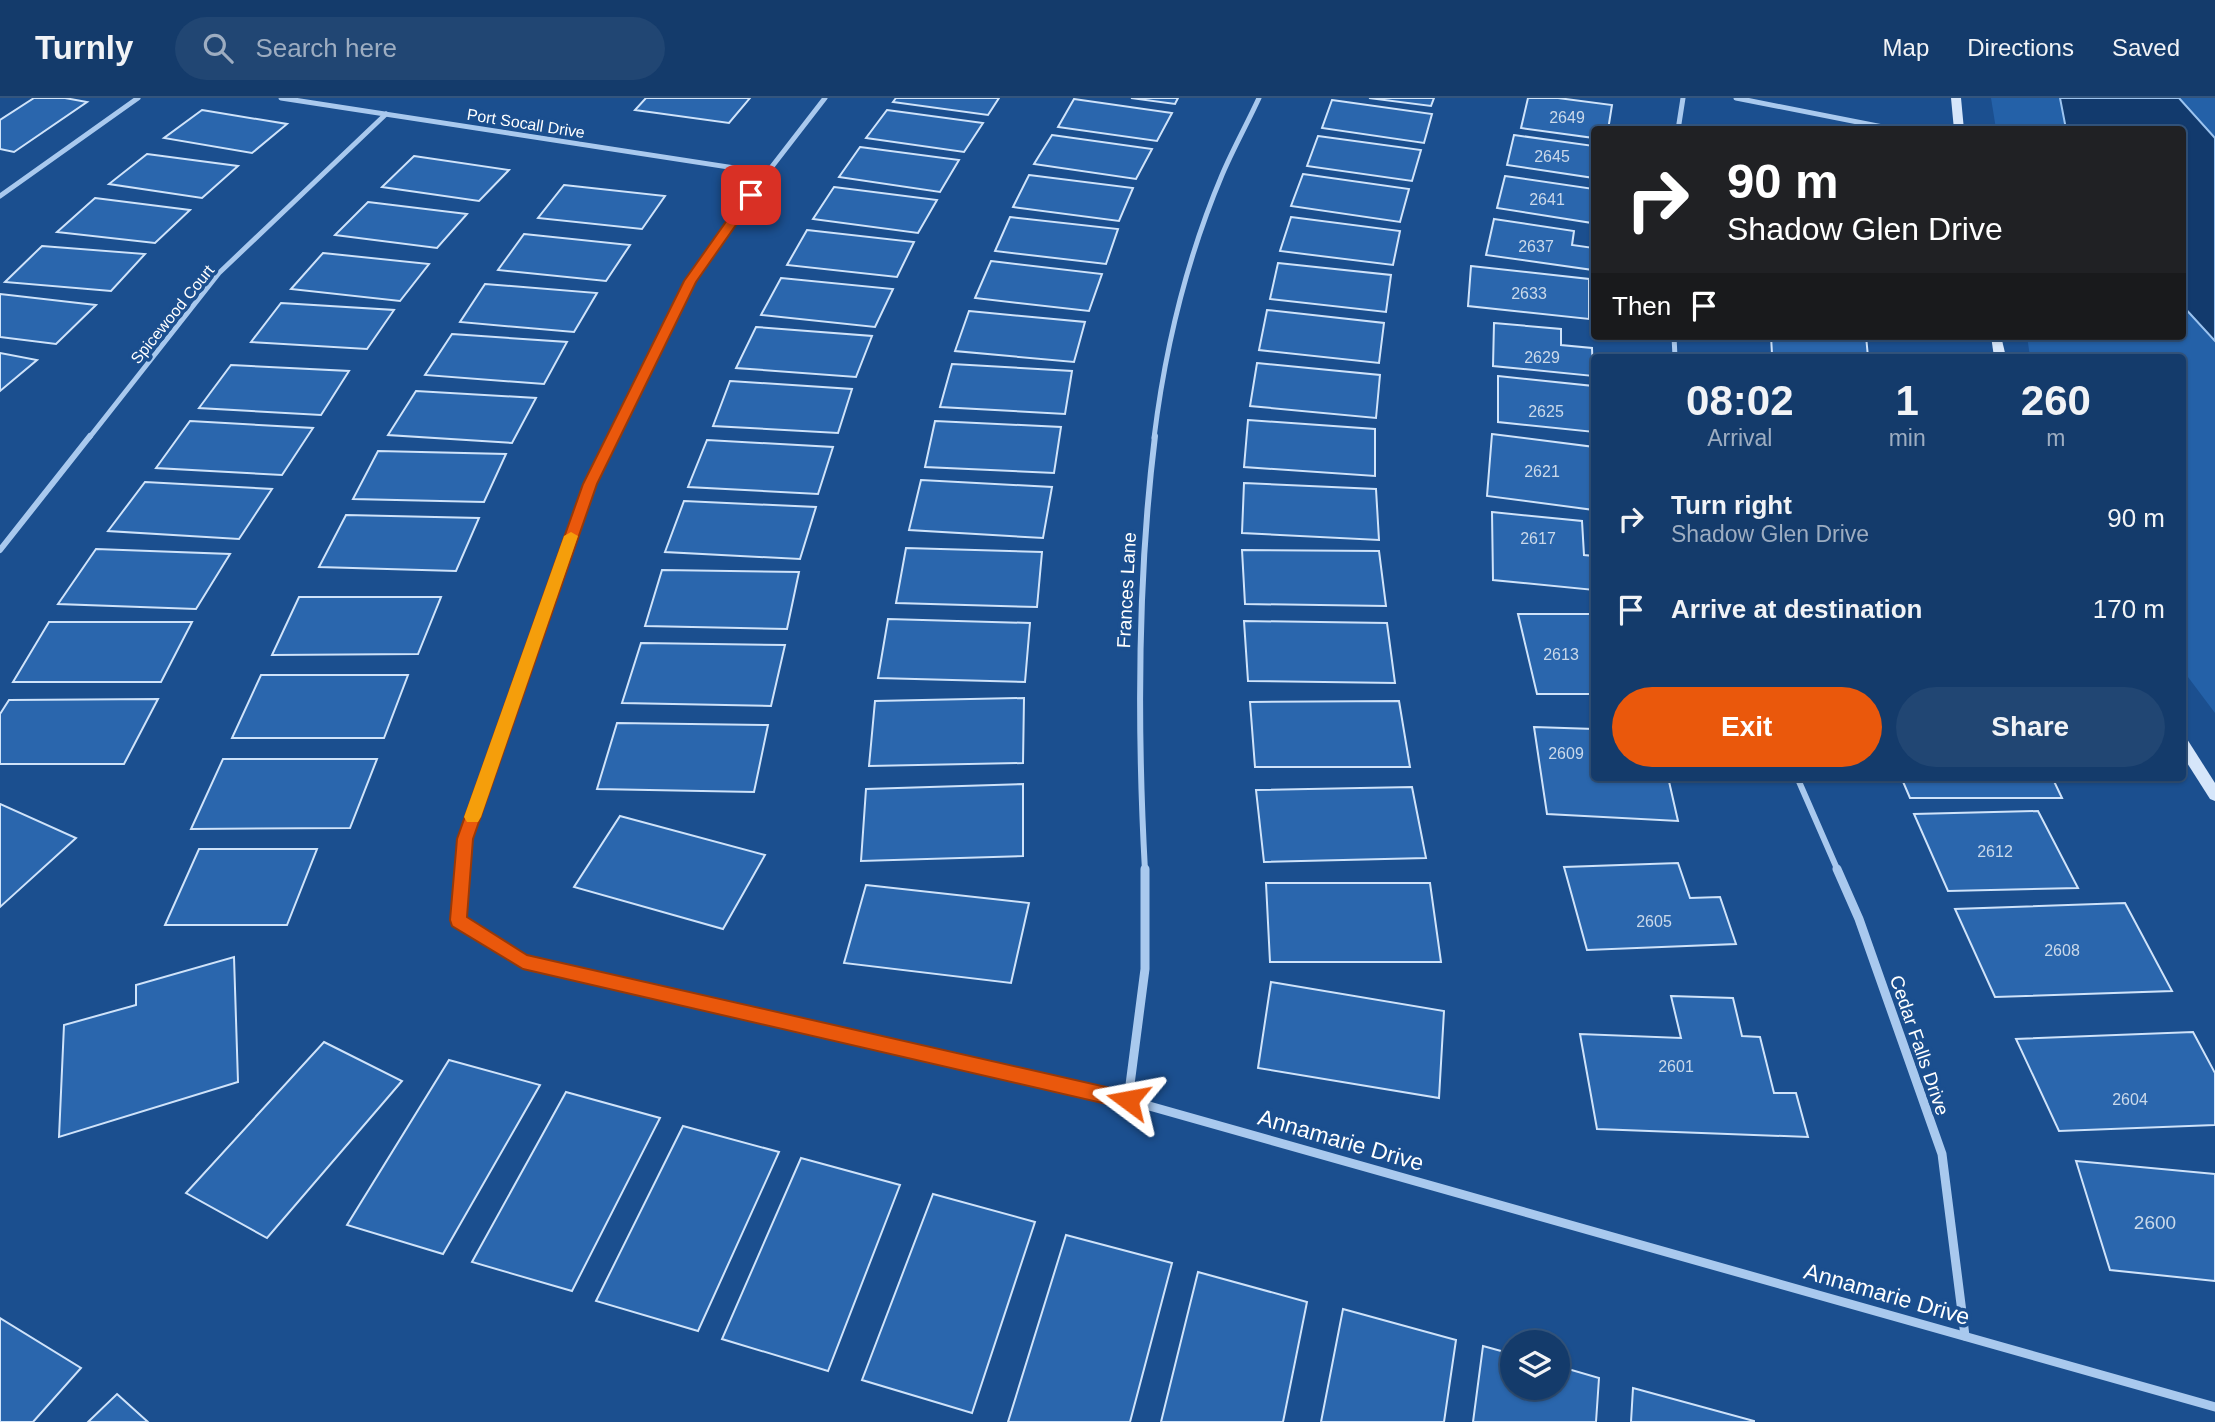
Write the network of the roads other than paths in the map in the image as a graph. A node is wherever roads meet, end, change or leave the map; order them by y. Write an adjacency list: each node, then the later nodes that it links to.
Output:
1 (138, 98): 13 (street)
2 (281, 98): 8 (street, Port Socall Drive)
3 (825, 98): 12 (street)
4 (1259, 98): 18 (street, Frances Lane)
5 (1683, 98): 9 (street)
6 (1736, 98): 10 (street)
7 (1956, 98): 11 (street)
8 (386, 114): 12 (street, Port Socall Drive); 14 (street, Spicewood Court)
9 (1679, 126)
10 (1878, 126)
11 (1959, 126)
12 (766, 173): 18 (street, Annamarie Drive)
13 (0, 196)
14 (0, 550)
15 (2186, 749): 17 (street)
16 (1799, 781): 19 (street, Cedar Falls Drive)
17 (2215, 795)
18 (1128, 1100): 19 (street, Annamarie Drive)
19 (1965, 1336): 20 (street, Annamarie Drive)
20 (2215, 1407)

